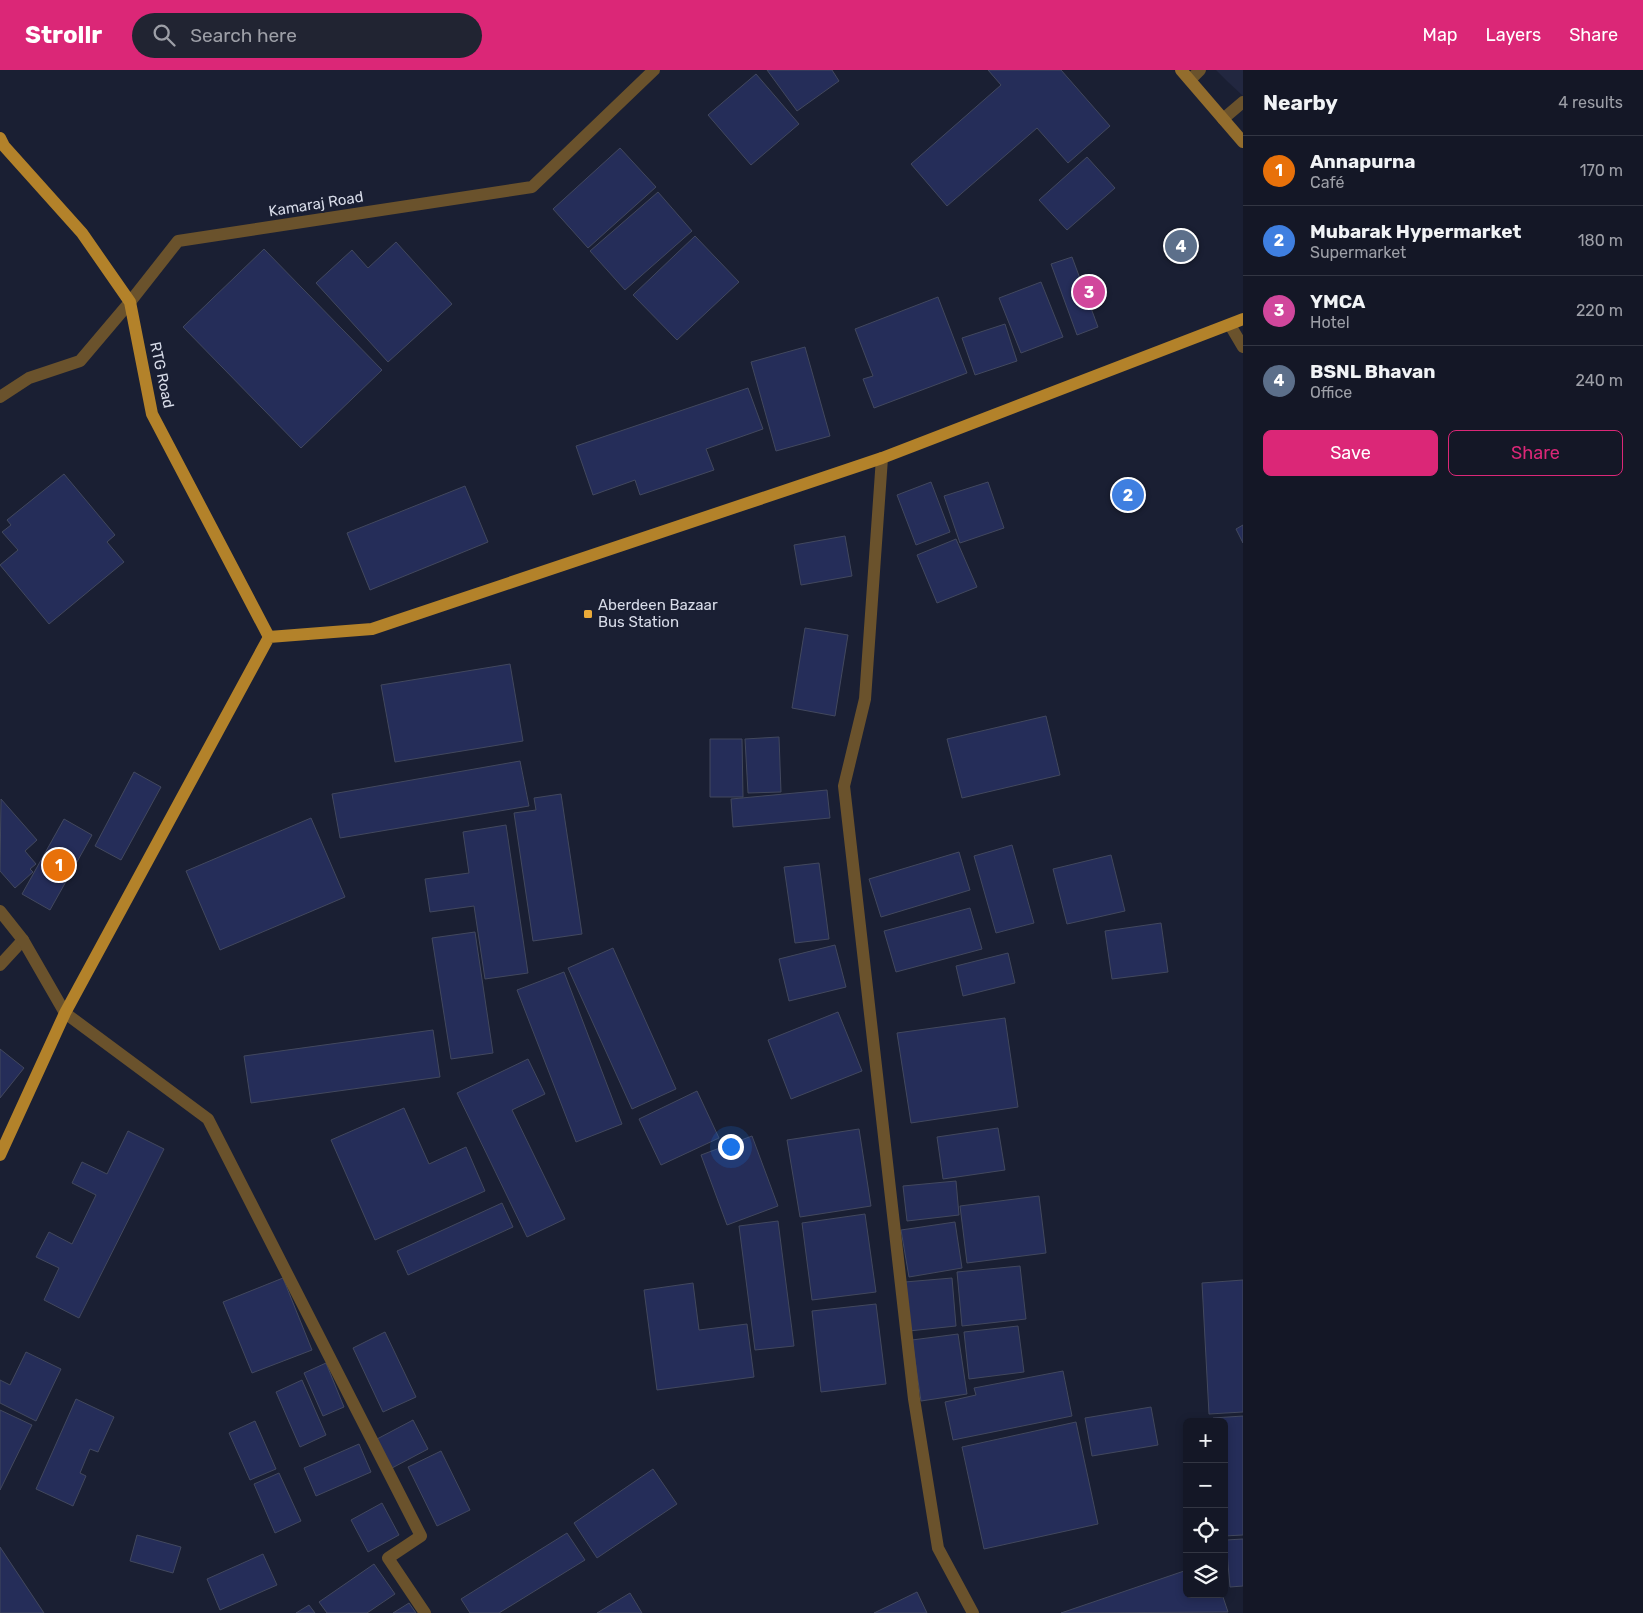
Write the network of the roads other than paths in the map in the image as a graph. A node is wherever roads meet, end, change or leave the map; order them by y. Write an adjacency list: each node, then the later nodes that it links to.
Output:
1 (654, 70): 10 (street, Kamaraj Road)
2 (1181, 70): 4 (main road)
3 (1200, 70): 4 (street)
4 (1190, 80): 6 (main road)
5 (1243, 102): 6 (street)
6 (1226, 122): 7 (main road); 9 (main road)
7 (1243, 131)
8 (0, 138): 10 (main road, RTG Road)
9 (1243, 142)
10 (130, 302): 15 (street, Kamaraj Road); 17 (main road, RTG Road)
11 (1243, 308): 13 (main road)
12 (1243, 320): 13 (main road)
13 (1230, 325): 14 (street); 16 (main road)
14 (1243, 347)
15 (0, 398)
16 (882, 458): 17 (main road); 24 (street)
17 (269, 637): 21 (main road)
18 (0, 912): 19 (street)
19 (23, 940): 20 (street); 21 (street)
20 (0, 965)
21 (66, 1013): 22 (main road); 23 (street)
22 (0, 1155)
23 (425, 1613)
24 (973, 1613)

